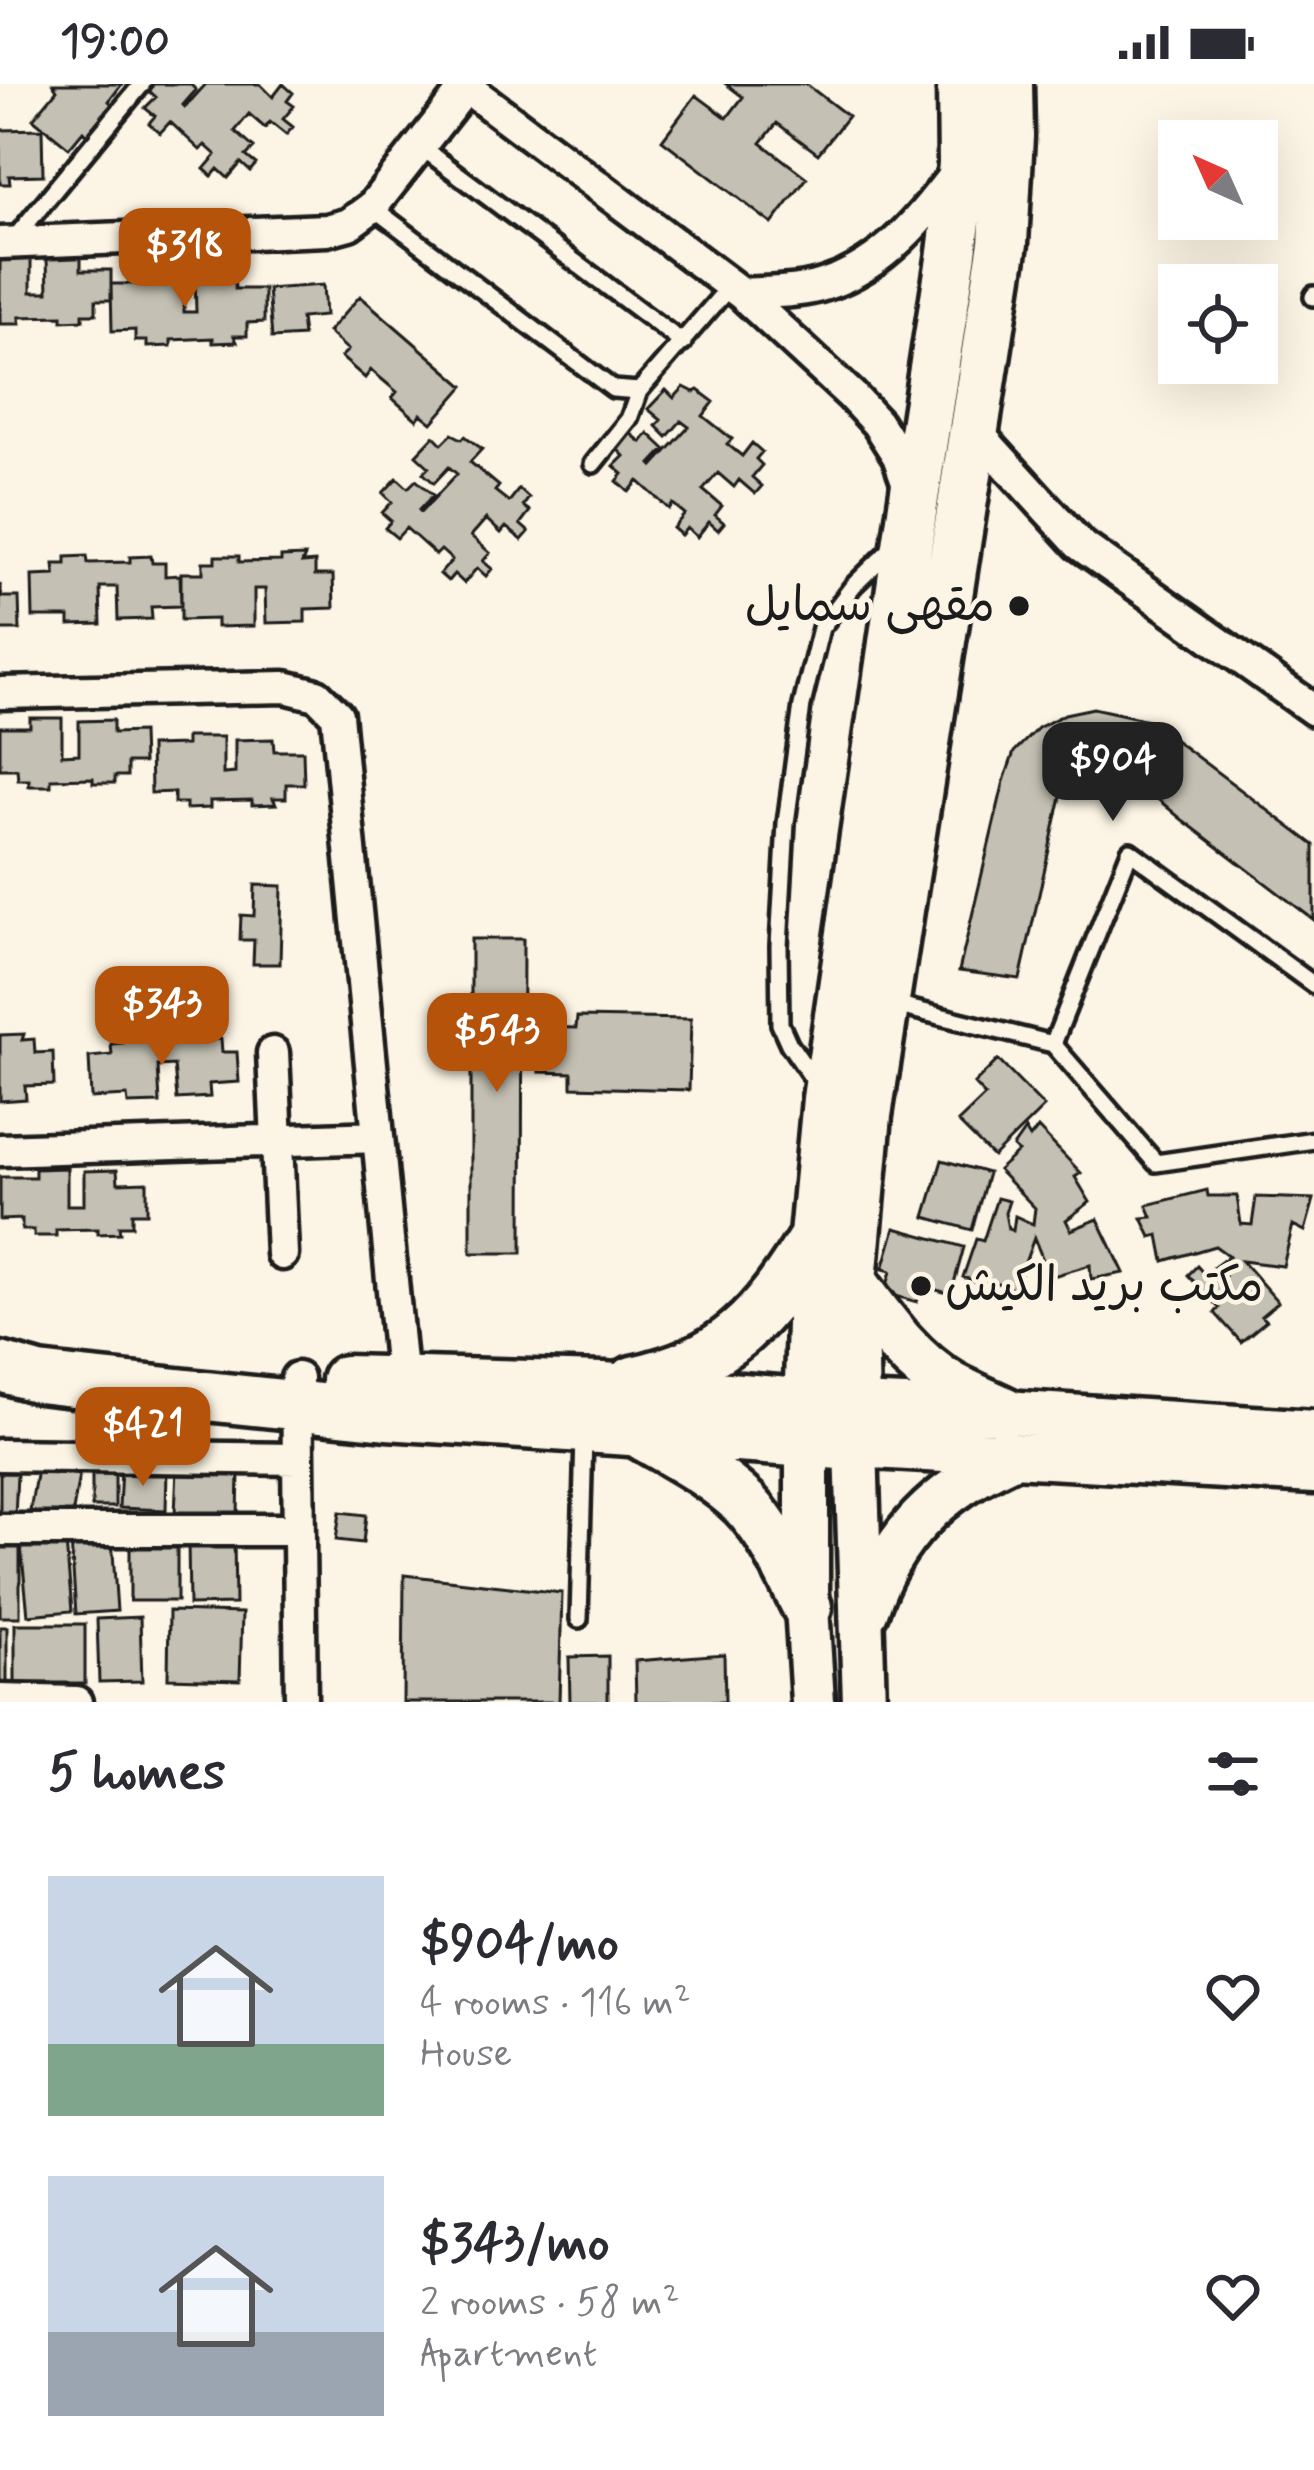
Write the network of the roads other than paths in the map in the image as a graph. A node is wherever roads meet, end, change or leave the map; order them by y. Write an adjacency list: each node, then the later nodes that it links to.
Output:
1 (142, 84): 8 (lane)
2 (962, 84): 6 (highway)
3 (1008, 84): 12 (highway)
4 (464, 86): 5 (street); 9 (street)
5 (420, 146): 7 (street); 10 (lane)
6 (963, 164): 9 (street); 14 (highway)
7 (372, 207): 8 (street); 11 (lane)
8 (5, 243)
9 (736, 290): 10 (lane); 14 (street)
10 (683, 343): 11 (lane)
11 (640, 392): 13 (lane)
12 (974, 429): 16 (street); 18 (highway)
13 (593, 464)
14 (911, 515): 21 (highway); 21 (lane)
15 (0, 693): 22 (street)
16 (1314, 710)
17 (1314, 985): 19 (lane)
18 (883, 1001): 19 (lane); 28 (highway)
19 (1053, 1044): 23 (lane)
20 (273, 1053): 24 (street)
21 (827, 1099): 26 (highway)
22 (378, 1137): 24 (street); 30 (street)
23 (1314, 1140)
24 (278, 1141): 25 (street); 27 (street)
25 (0, 1150)
26 (814, 1236): 32 (highway); 33 (highway)
27 (283, 1254)
28 (852, 1281): 33 (highway); 36 (highway)
29 (0, 1366): 31 (highway)
30 (402, 1383): 31 (highway); 32 (highway)
31 (297, 1392): 32 (highway); 38 (street)
32 (593, 1407): 33 (highway); 34 (highway); 43 (lane)
33 (831, 1425): 34 (highway); 36 (main road); 42 (main road); 44 (main road)
34 (633, 1430): 42 (highway)
35 (1314, 1432): 36 (main road)
36 (1010, 1434): 39 (main road); 44 (main road)
37 (0, 1455): 38 (street)
38 (298, 1459): 41 (street)
39 (1314, 1472)
40 (0, 1530): 41 (street)
41 (298, 1530): 47 (street)
42 (808, 1607): 48 (main road)
43 (579, 1619)
44 (860, 1630): 49 (main road)
45 (0, 1700): 46 (street)
46 (76, 1702)
47 (301, 1702)
48 (813, 1702)
49 (864, 1702)

